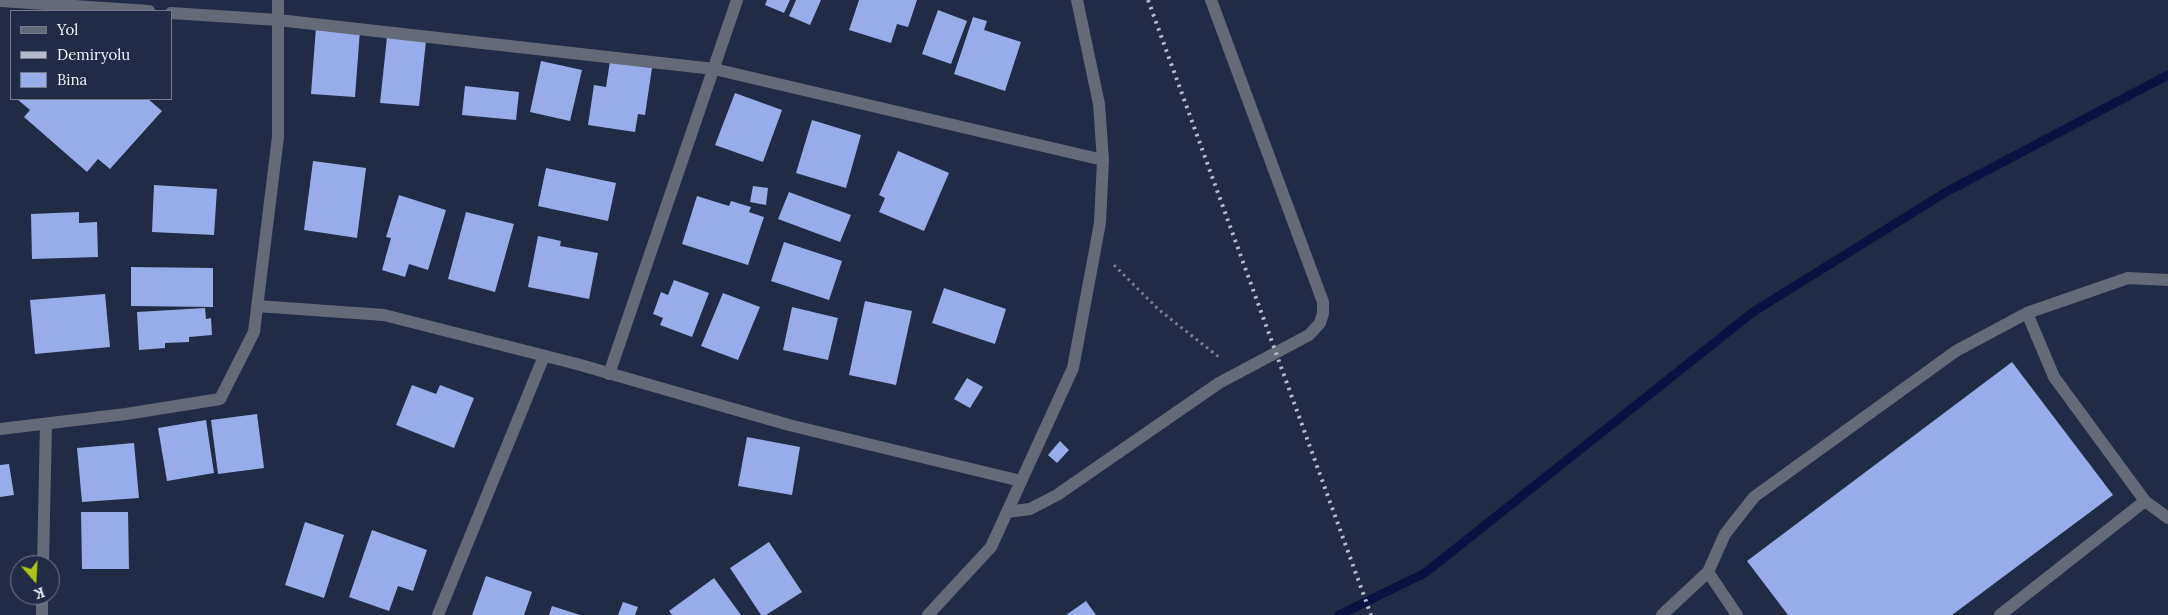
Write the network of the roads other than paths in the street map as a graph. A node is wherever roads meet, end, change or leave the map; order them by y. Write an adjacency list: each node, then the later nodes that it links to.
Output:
1 (278, 0): 8 (street)
2 (738, 0): 9 (street)
3 (1078, 0): 10 (street)
4 (1211, 0): 20 (street)
5 (0, 1): 6 (street)
6 (134, 10)
7 (172, 13): 8 (street)
8 (278, 20): 9 (street); 12 (street)
9 (714, 69): 10 (street); 15 (street)
10 (1103, 160): 18 (street)
11 (2168, 280): 13 (street)
12 (257, 306): 14 (street); 16 (street)
13 (2026, 313): 19 (street); 23 (street)
14 (544, 356): 15 (street); 24 (street)
15 (609, 374): 18 (street)
16 (46, 424): 17 (street); 22 (street)
17 (0, 429)
18 (1021, 481): 20 (street)
19 (2145, 501): 21 (street); 28 (street)
20 (1007, 512): 25 (street)
21 (2168, 518)
22 (43, 555)
23 (1708, 572): 26 (street); 27 (street)
24 (438, 615)
25 (928, 615)
26 (1662, 615)
27 (1737, 615)
28 (2000, 615)

